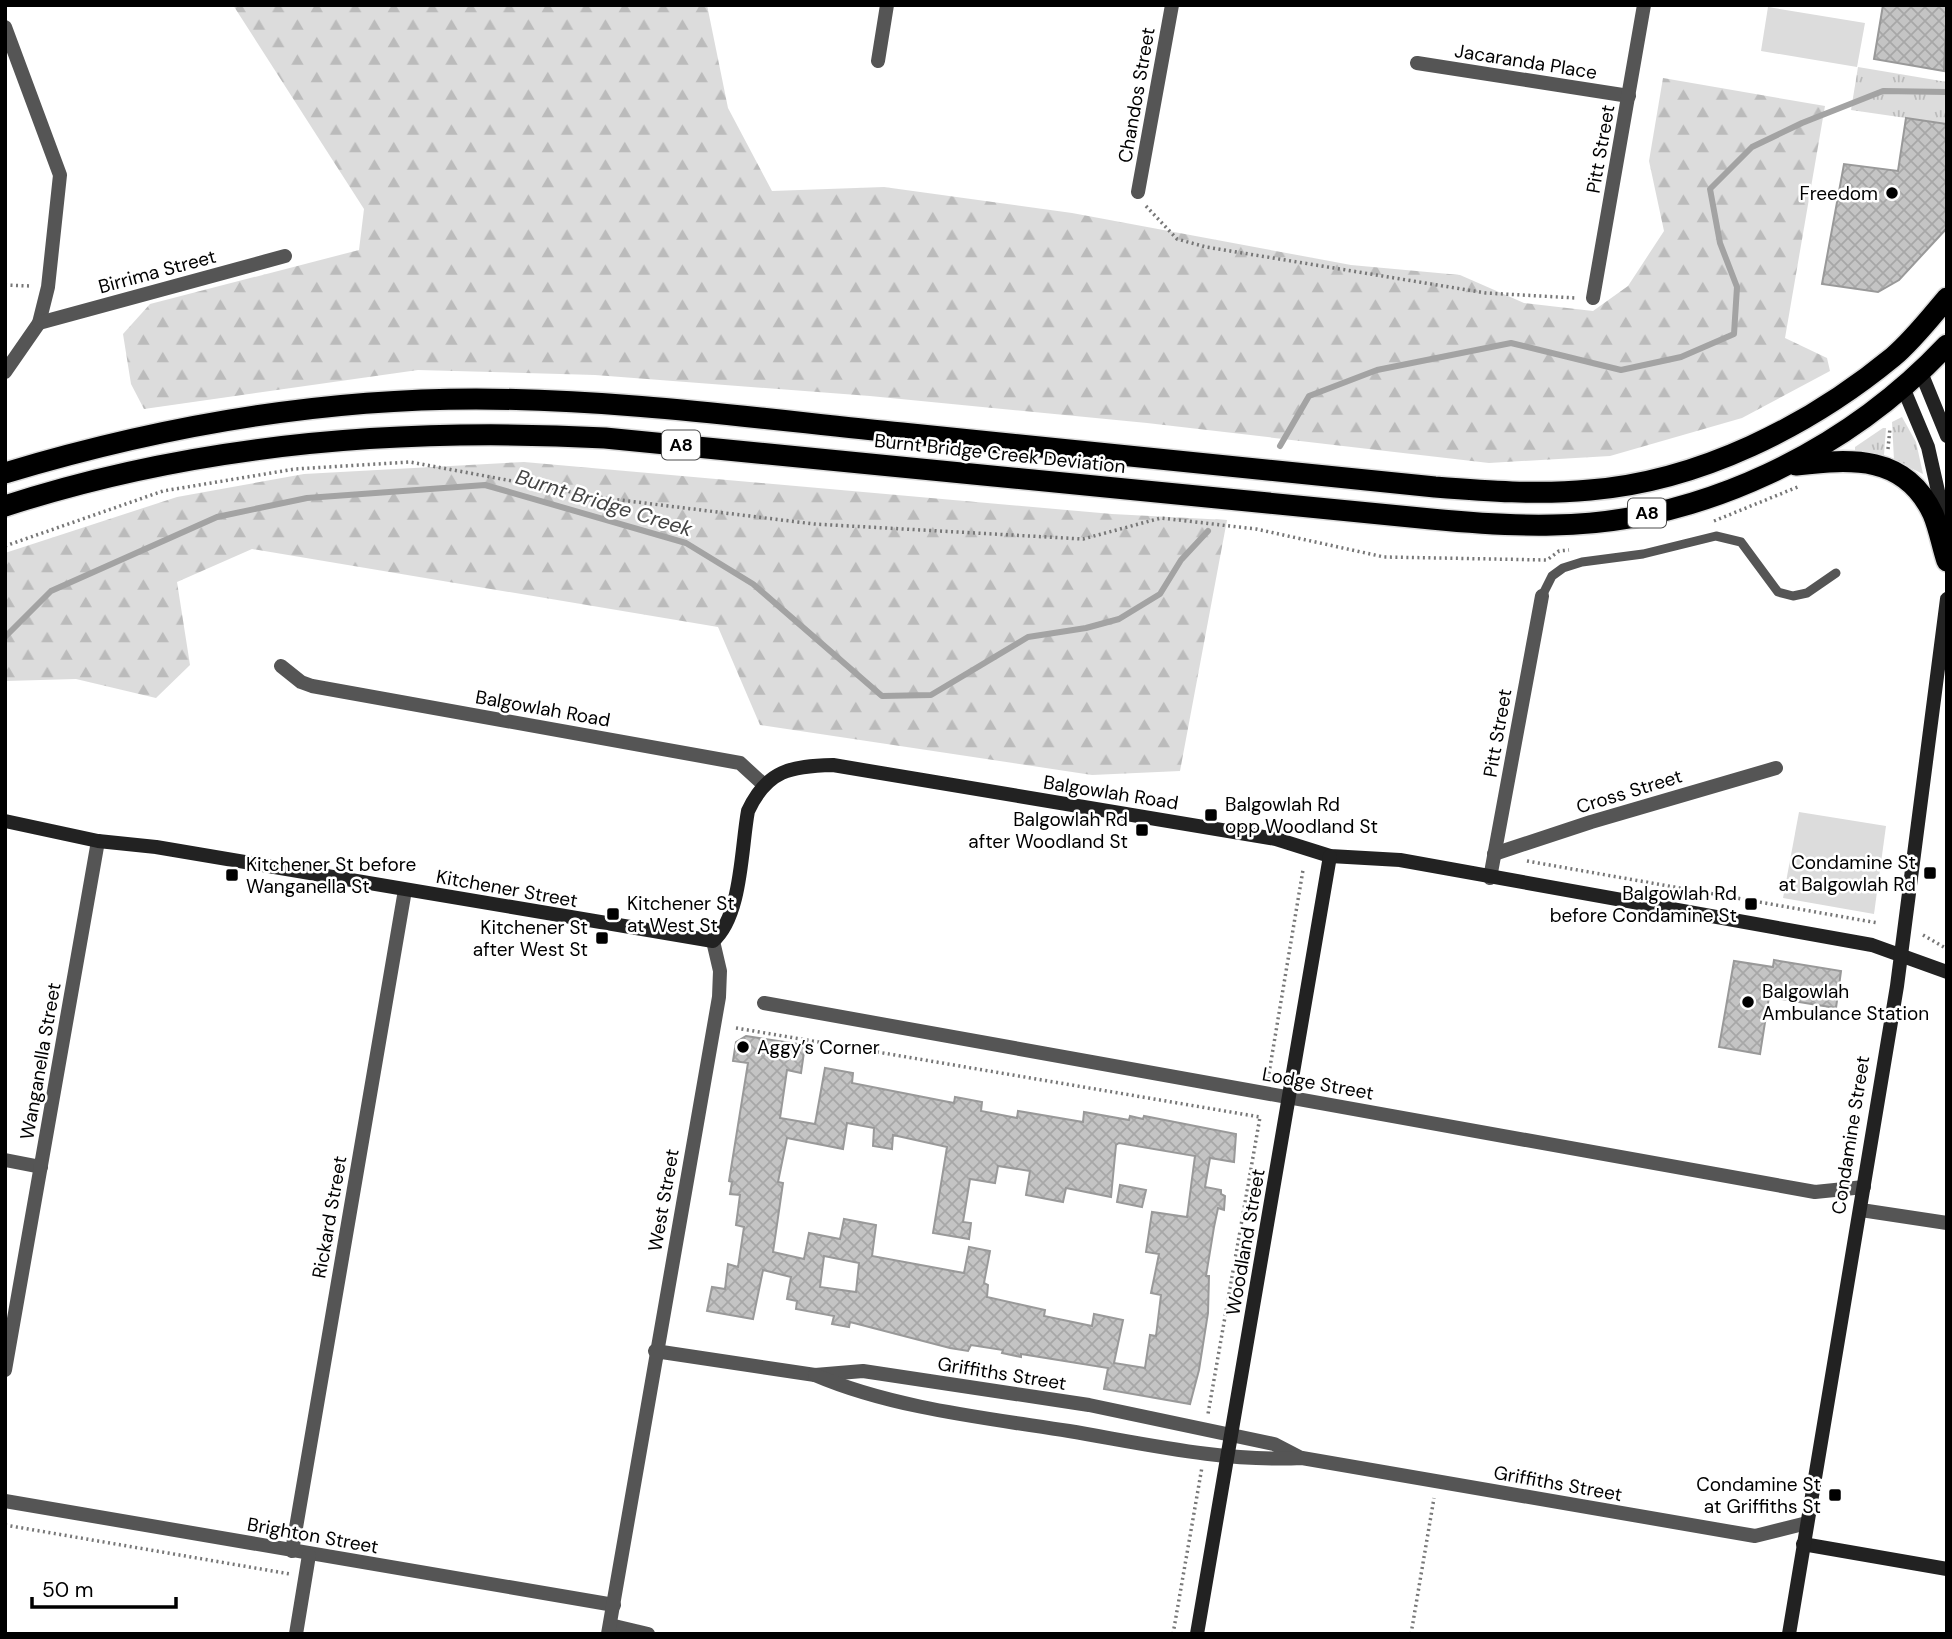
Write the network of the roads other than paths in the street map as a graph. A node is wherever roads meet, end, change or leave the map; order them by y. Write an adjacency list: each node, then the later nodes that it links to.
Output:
1 (887, 5): 5 (street)
2 (1172, 5): 8 (street, Chandos Street)
3 (1644, 5): 7 (street, Pitt Street)
4 (5, 27): 12 (street)
5 (878, 61)
6 (1416, 63): 7 (street, Jacaranda Place)
7 (1629, 96): 11 (street, Pitt Street)
8 (1138, 192)
9 (285, 256): 12 (street, Birrima Street)
10 (1947, 298): 14 (highway, A8)
11 (1594, 299)
12 (39, 323): 16 (street)
13 (1947, 345): 15 (highway, Burnt Bridge Creek Deviation / A8)
14 (1894, 356): 15 (highway); 17 (highway); 20 (highway, Burnt Bridge Creek Deviation / A8)
15 (1920, 370): 17 (highway, Burnt Bridge Creek Deviation / A8); 18 (street)
16 (5, 372)
17 (1902, 386): 19 (highway, Burnt Bridge Creek Deviation / A8); 22 (street)
18 (1947, 436)
19 (1784, 467): 21 (highway, Burnt Bridge Creek Deviation / A8); 23 (highway)
20 (5, 473)
21 (5, 506)
22 (1947, 533)
23 (1947, 561)
24 (1836, 573): 25 (lane)
25 (1542, 596): 32 (street, Pitt Street)
26 (1947, 599): 37 (street, Condamine Street)
27 (281, 666): 29 (street, Balgowlah Road)
28 (1776, 768): 32 (street, Cross Street)
29 (763, 784): 33 (street, Balgowlah Road); 36 (street)
30 (5, 821): 31 (street, Kitchener Street)
31 (98, 841): 35 (street, Kitchener Street); 42 (street, Wanganella Street)
32 (1494, 854): 34 (street, Pitt Street)
33 (1330, 856): 34 (street, Balgowlah Road); 40 (street, Woodland Street)
34 (1490, 878): 37 (street, Balgowlah Road)
35 (405, 890): 36 (street, Kitchener Street); 55 (street, Rickard Street)
36 (713, 941): 46 (street, West Street)
37 (1901, 956): 38 (street, Balgowlah Road); 43 (street, Condamine Street)
38 (1947, 972)
39 (764, 1003): 40 (street, Lodge Street)
40 (1289, 1098): 43 (street, Lodge Street); 49 (street, Woodland Street)
41 (5, 1160): 42 (street)
42 (41, 1167): 47 (street, Wanganella Street)
43 (1864, 1187): 44 (street, Condamine Street)
44 (1861, 1210): 45 (street); 53 (street, Condamine Street)
45 (1947, 1223)
46 (655, 1351): 48 (street, Griffiths Street); 58 (street, West Street)
47 (5, 1370)
48 (815, 1375): 49 (street, Griffiths Street); 50 (street, Griffiths Street)
49 (1231, 1434): 50 (street, Woodland Street); 51 (street, Griffiths Street)
50 (1227, 1457): 51 (street, Griffiths Street); 62 (street, Woodland Street)
51 (1302, 1458): 53 (street, Griffiths Street)
52 (5, 1502): 55 (street, Brighton Street)
53 (1807, 1523): 54 (street, Condamine Street)
54 (1803, 1544): 57 (street); 63 (street, Condamine Street)
55 (292, 1551): 56 (street, Brighton Street)
56 (309, 1555): 58 (street, Brighton Street); 60 (street)
57 (1947, 1569)
58 (614, 1605): 59 (street, West Street)
59 (609, 1630): 61 (street)
60 (296, 1634)
61 (648, 1634)
62 (1197, 1634)
63 (1789, 1634)

